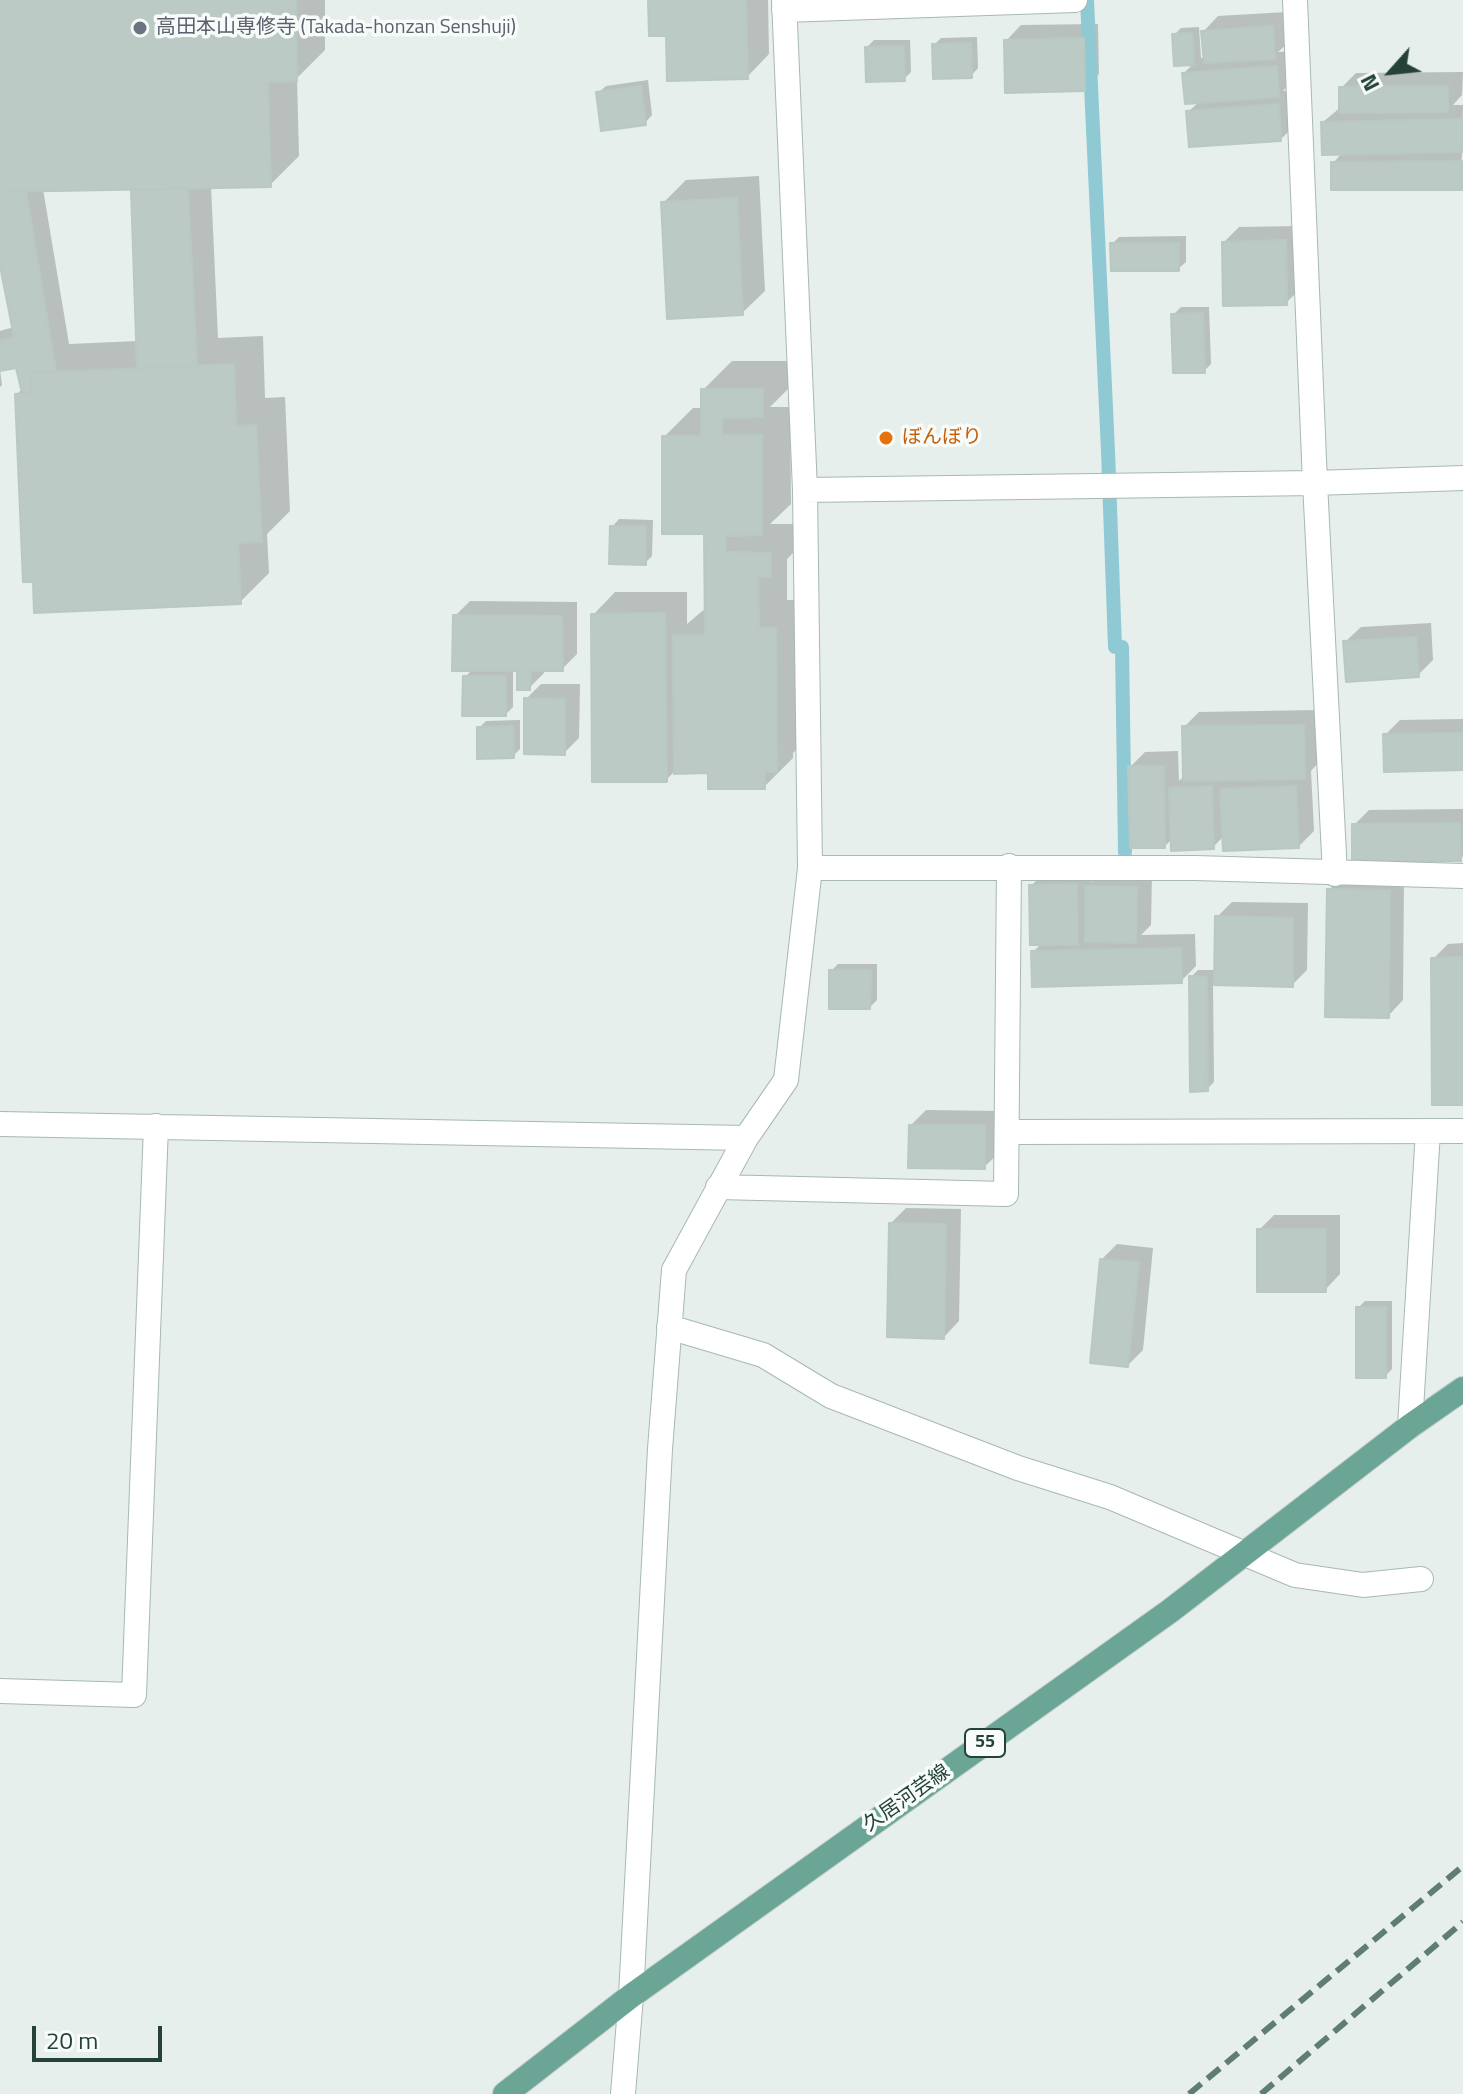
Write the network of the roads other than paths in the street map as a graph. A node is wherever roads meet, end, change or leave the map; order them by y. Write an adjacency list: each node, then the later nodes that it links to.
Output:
1 (1066, 0): 2 (street); 4 (street)
2 (1075, 0)
3 (1295, 0): 6 (street)
4 (784, 5): 7 (street)
5 (1463, 478): 6 (street)
6 (1315, 483): 7 (street); 10 (street)
7 (805, 490): 9 (street)
8 (1009, 866): 9 (street); 10 (street); 16 (street)
9 (810, 868): 17 (street)
10 (1335, 874): 11 (street)
11 (1463, 876)
12 (0, 1124): 13 (street)
13 (156, 1126): 17 (street); 24 (street)
14 (1428, 1131): 15 (street); 16 (street); 21 (street)
15 (1463, 1131)
16 (1008, 1132): 18 (street)
17 (746, 1138): 18 (street)
18 (718, 1187): 19 (street)
19 (669, 1327): 22 (street); 25 (street)
20 (1463, 1389): 21 (main road, 久居河芸線 / 55)
21 (1410, 1426): 22 (main road, 久居河芸線 / 55)
22 (1244, 1555): 23 (street); 25 (main road, 久居河芸線 / 55)
23 (1421, 1579)
24 (0, 1691)
25 (631, 1996): 26 (main road, 久居河芸線 / 55); 27 (street)
26 (505, 2094)
27 (623, 2094)

